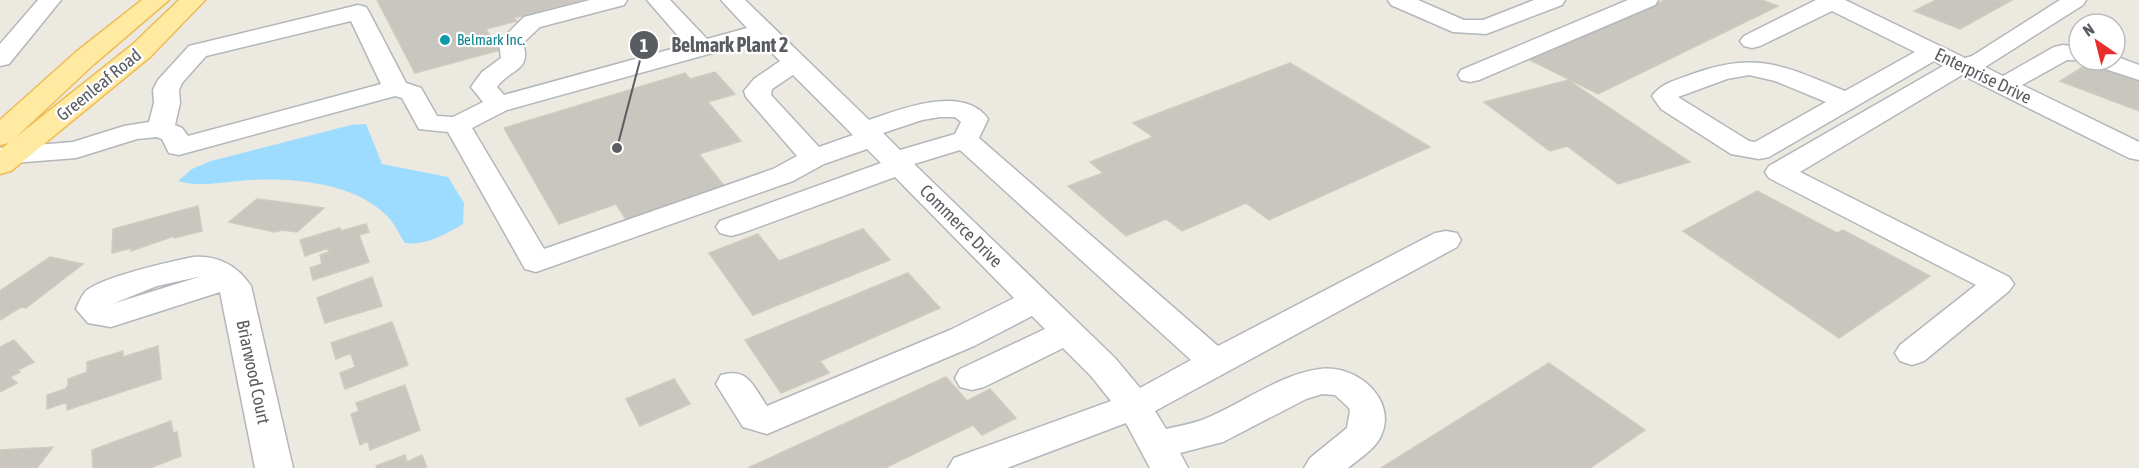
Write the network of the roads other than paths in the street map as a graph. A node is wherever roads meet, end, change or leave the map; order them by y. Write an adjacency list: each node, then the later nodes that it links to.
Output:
1 (50, 0): 17 (street)
2 (157, 0): 30 (main road, Greenleaf Road)
3 (193, 0): 30 (main road, Greenleaf Road)
4 (616, 0): 24 (street)
5 (658, 0): 14 (street)
6 (732, 0): 12 (street, Commerce Drive)
7 (1399, 0): 8 (street)
8 (1554, 0)
9 (1647, 0): 20 (street)
10 (2075, 0): 19 (street)
11 (1830, 2): 13 (street); 15 (street, Enterprise Drive)
12 (764, 31): 14 (street); 18 (street, Commerce Drive)
13 (1752, 41)
14 (701, 47): 24 (street)
15 (1933, 52): 19 (street, Enterprise Drive); 23 (street)
16 (2067, 52): 21 (street)
17 (0, 59)
18 (795, 62): 27 (street, Commerce Drive); 31 (street)
19 (1961, 66): 21 (street, Enterprise Drive); 38 (street)
20 (1470, 75)
21 (2004, 86): 29 (street, Enterprise Drive)
22 (396, 88): 25 (street); 26 (street); 26 (street)
23 (1846, 101): 23 (street)
24 (498, 105): 25 (street)
25 (457, 125): 31 (street)
26 (161, 128): 30 (street)
27 (868, 134): 28 (street); 31 (street); 32 (street, Commerce Drive)
28 (965, 140): 32 (street); 39 (street)
29 (2139, 152)
30 (3, 153)
31 (814, 158)
32 (897, 163): 33 (street); 36 (street, Commerce Drive)
33 (731, 228)
34 (1446, 240): 39 (street)
35 (229, 278): 44 (street, Briarwood Court)
36 (1036, 300): 37 (street, Commerce Drive); 41 (street)
37 (1067, 332): 40 (street); 42 (street, Commerce Drive)
38 (1912, 353)
39 (1215, 362): 42 (street)
40 (972, 378)
41 (733, 384)
42 (1135, 406): 43 (street, Commerce Drive); 45 (street)
43 (1163, 457): 46 (street)
44 (274, 468)
45 (967, 468)
46 (1323, 468)

